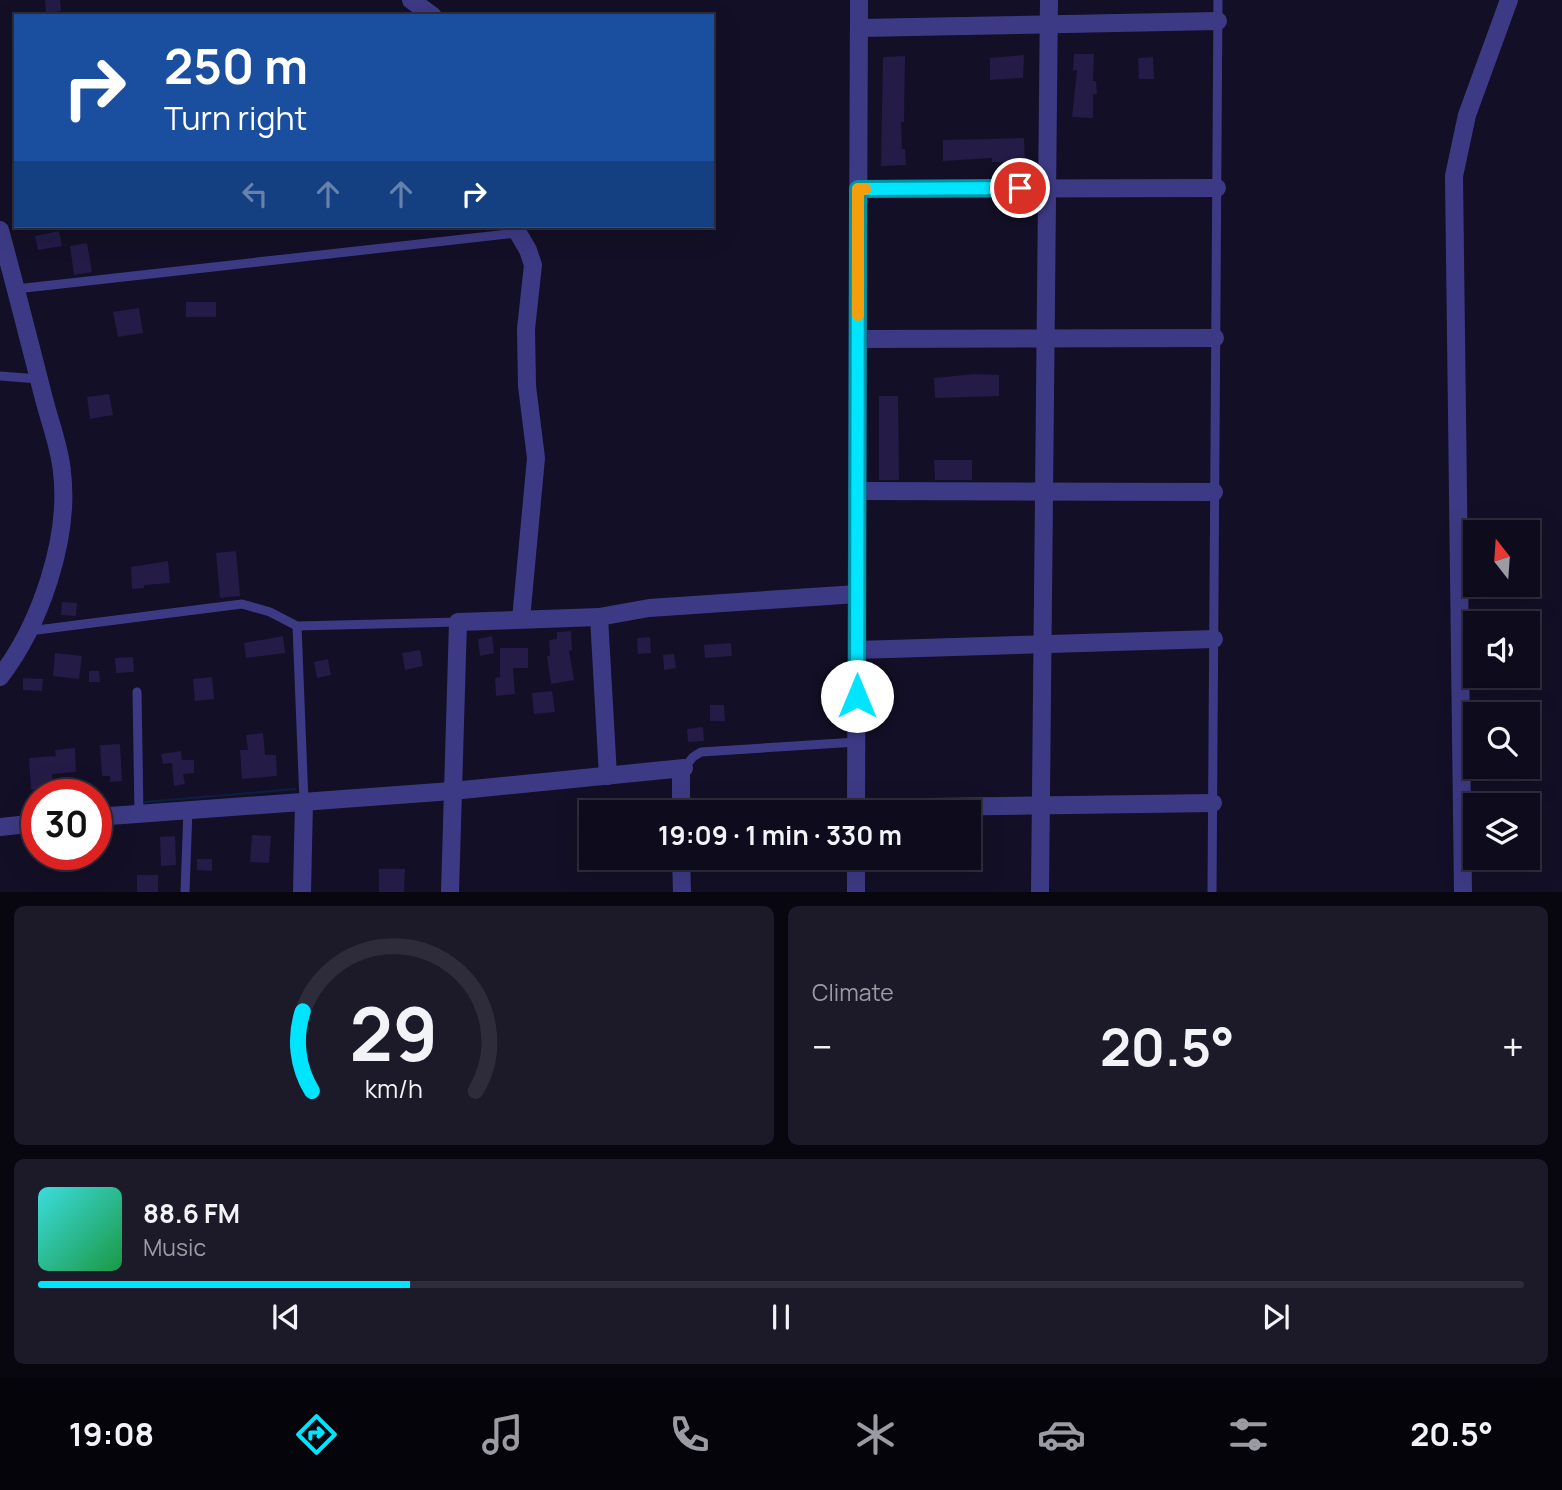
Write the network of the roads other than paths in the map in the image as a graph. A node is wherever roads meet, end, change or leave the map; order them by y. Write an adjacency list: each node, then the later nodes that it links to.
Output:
1 (411, 0): 6 (street)
2 (859, 0): 9 (street)
3 (1049, 0): 8 (street)
4 (1218, 0): 7 (lane)
5 (1509, 0): 59 (street)
6 (430, 14)
7 (1217, 21): 8 (street); 11 (lane)
8 (1048, 25): 9 (street); 10 (street)
9 (859, 28): 12 (street)
10 (1047, 188): 11 (street); 12 (street); 16 (street)
11 (1217, 188): 17 (lane)
12 (858, 189): 18 (street)
13 (0, 230): 15 (street)
14 (515, 230): 15 (lane); 26 (street)
15 (16, 289): 20 (street)
16 (1045, 338): 17 (street); 18 (street); 22 (street)
17 (1215, 338): 23 (lane)
18 (858, 339): 21 (street)
19 (0, 376): 20 (lane)
20 (39, 379): 29 (street)
21 (857, 491): 22 (street); 24 (street)
22 (1044, 491): 23 (street); 31 (street)
23 (1214, 492): 30 (lane)
24 (857, 594): 25 (street); 32 (street)
25 (599, 617): 26 (street); 37 (street)
26 (522, 619): 27 (street)
27 (458, 622): 28 (lane); 38 (street)
28 (297, 626): 29 (lane); 41 (lane)
29 (28, 631): 33 (street)
30 (1214, 639): 31 (street); 42 (lane)
31 (1042, 644): 32 (street); 43 (street)
32 (857, 650): 35 (street)
33 (0, 677)
34 (138, 692): 46 (lane)
35 (857, 742): 36 (lane); 40 (street)
36 (682, 769): 37 (street); 39 (street)
37 (608, 776): 38 (street)
38 (453, 790): 41 (street); 54 (street)
39 (681, 800)
40 (856, 800)
41 (304, 802): 45 (street); 53 (street)
42 (1213, 803): 43 (street); 58 (lane)
43 (1041, 806): 44 (street); 57 (street)
44 (981, 807)
45 (188, 809): 46 (street); 52 (lane)
46 (139, 813): 47 (street)
47 (112, 816)
48 (21, 825): 49 (street)
49 (0, 827)
50 (681, 870): 55 (street)
51 (856, 870): 56 (street)
52 (185, 891)
53 (302, 891)
54 (450, 891)
55 (682, 891)
56 (856, 891)
57 (1040, 891)
58 (1212, 891)
59 (1463, 891)

